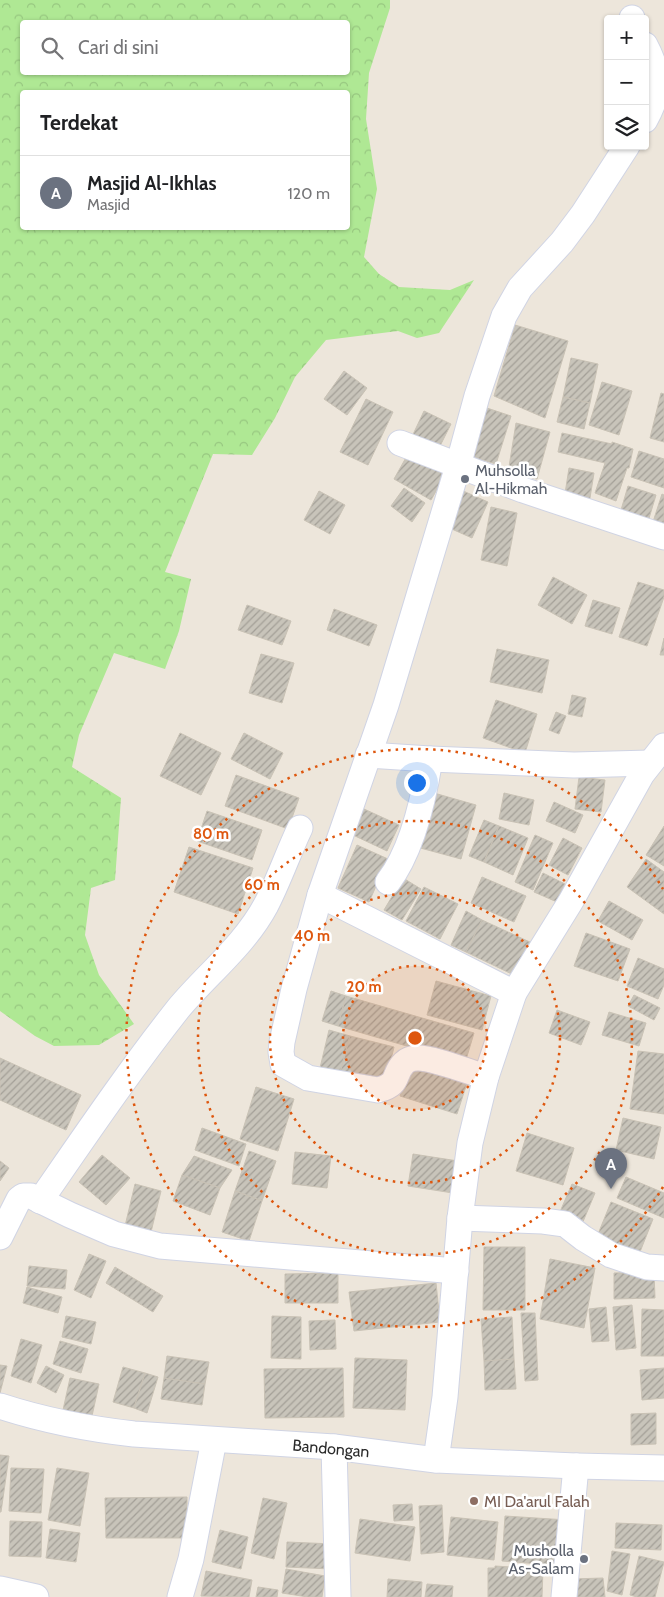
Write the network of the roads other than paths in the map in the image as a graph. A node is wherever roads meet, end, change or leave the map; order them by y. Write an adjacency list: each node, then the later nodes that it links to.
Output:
1 (649, 52): 2 (street)
2 (649, 112)
3 (624, 150): 5 (street)
4 (400, 443): 5 (street)
5 (458, 466): 6 (street); 8 (street)
6 (664, 537)
7 (657, 754): 9 (street); 13 (street)
8 (368, 755): 9 (street); 12 (street)
9 (430, 759): 11 (street)
10 (300, 828): 15 (street)
11 (388, 882)
12 (320, 895): 13 (street); 14 (street)
13 (514, 993): 14 (street)
14 (486, 1077): 16 (street)
15 (40, 1201): 17 (street); 19 (street)
16 (460, 1218): 18 (street); 19 (street)
17 (0, 1237)
18 (664, 1268)
19 (456, 1271): 23 (street)
20 (0, 1406): 21 (street, Bandongan)
21 (214, 1440): 22 (street, Bandongan); 28 (street)
22 (334, 1448): 23 (street, Bandongan); 29 (street)
23 (436, 1460): 24 (street, Bandongan)
24 (576, 1466): 25 (street, Bandongan); 30 (street)
25 (664, 1468)
26 (0, 1588): 27 (street)
27 (36, 1597)
28 (180, 1597)
29 (338, 1597)
30 (564, 1597)

